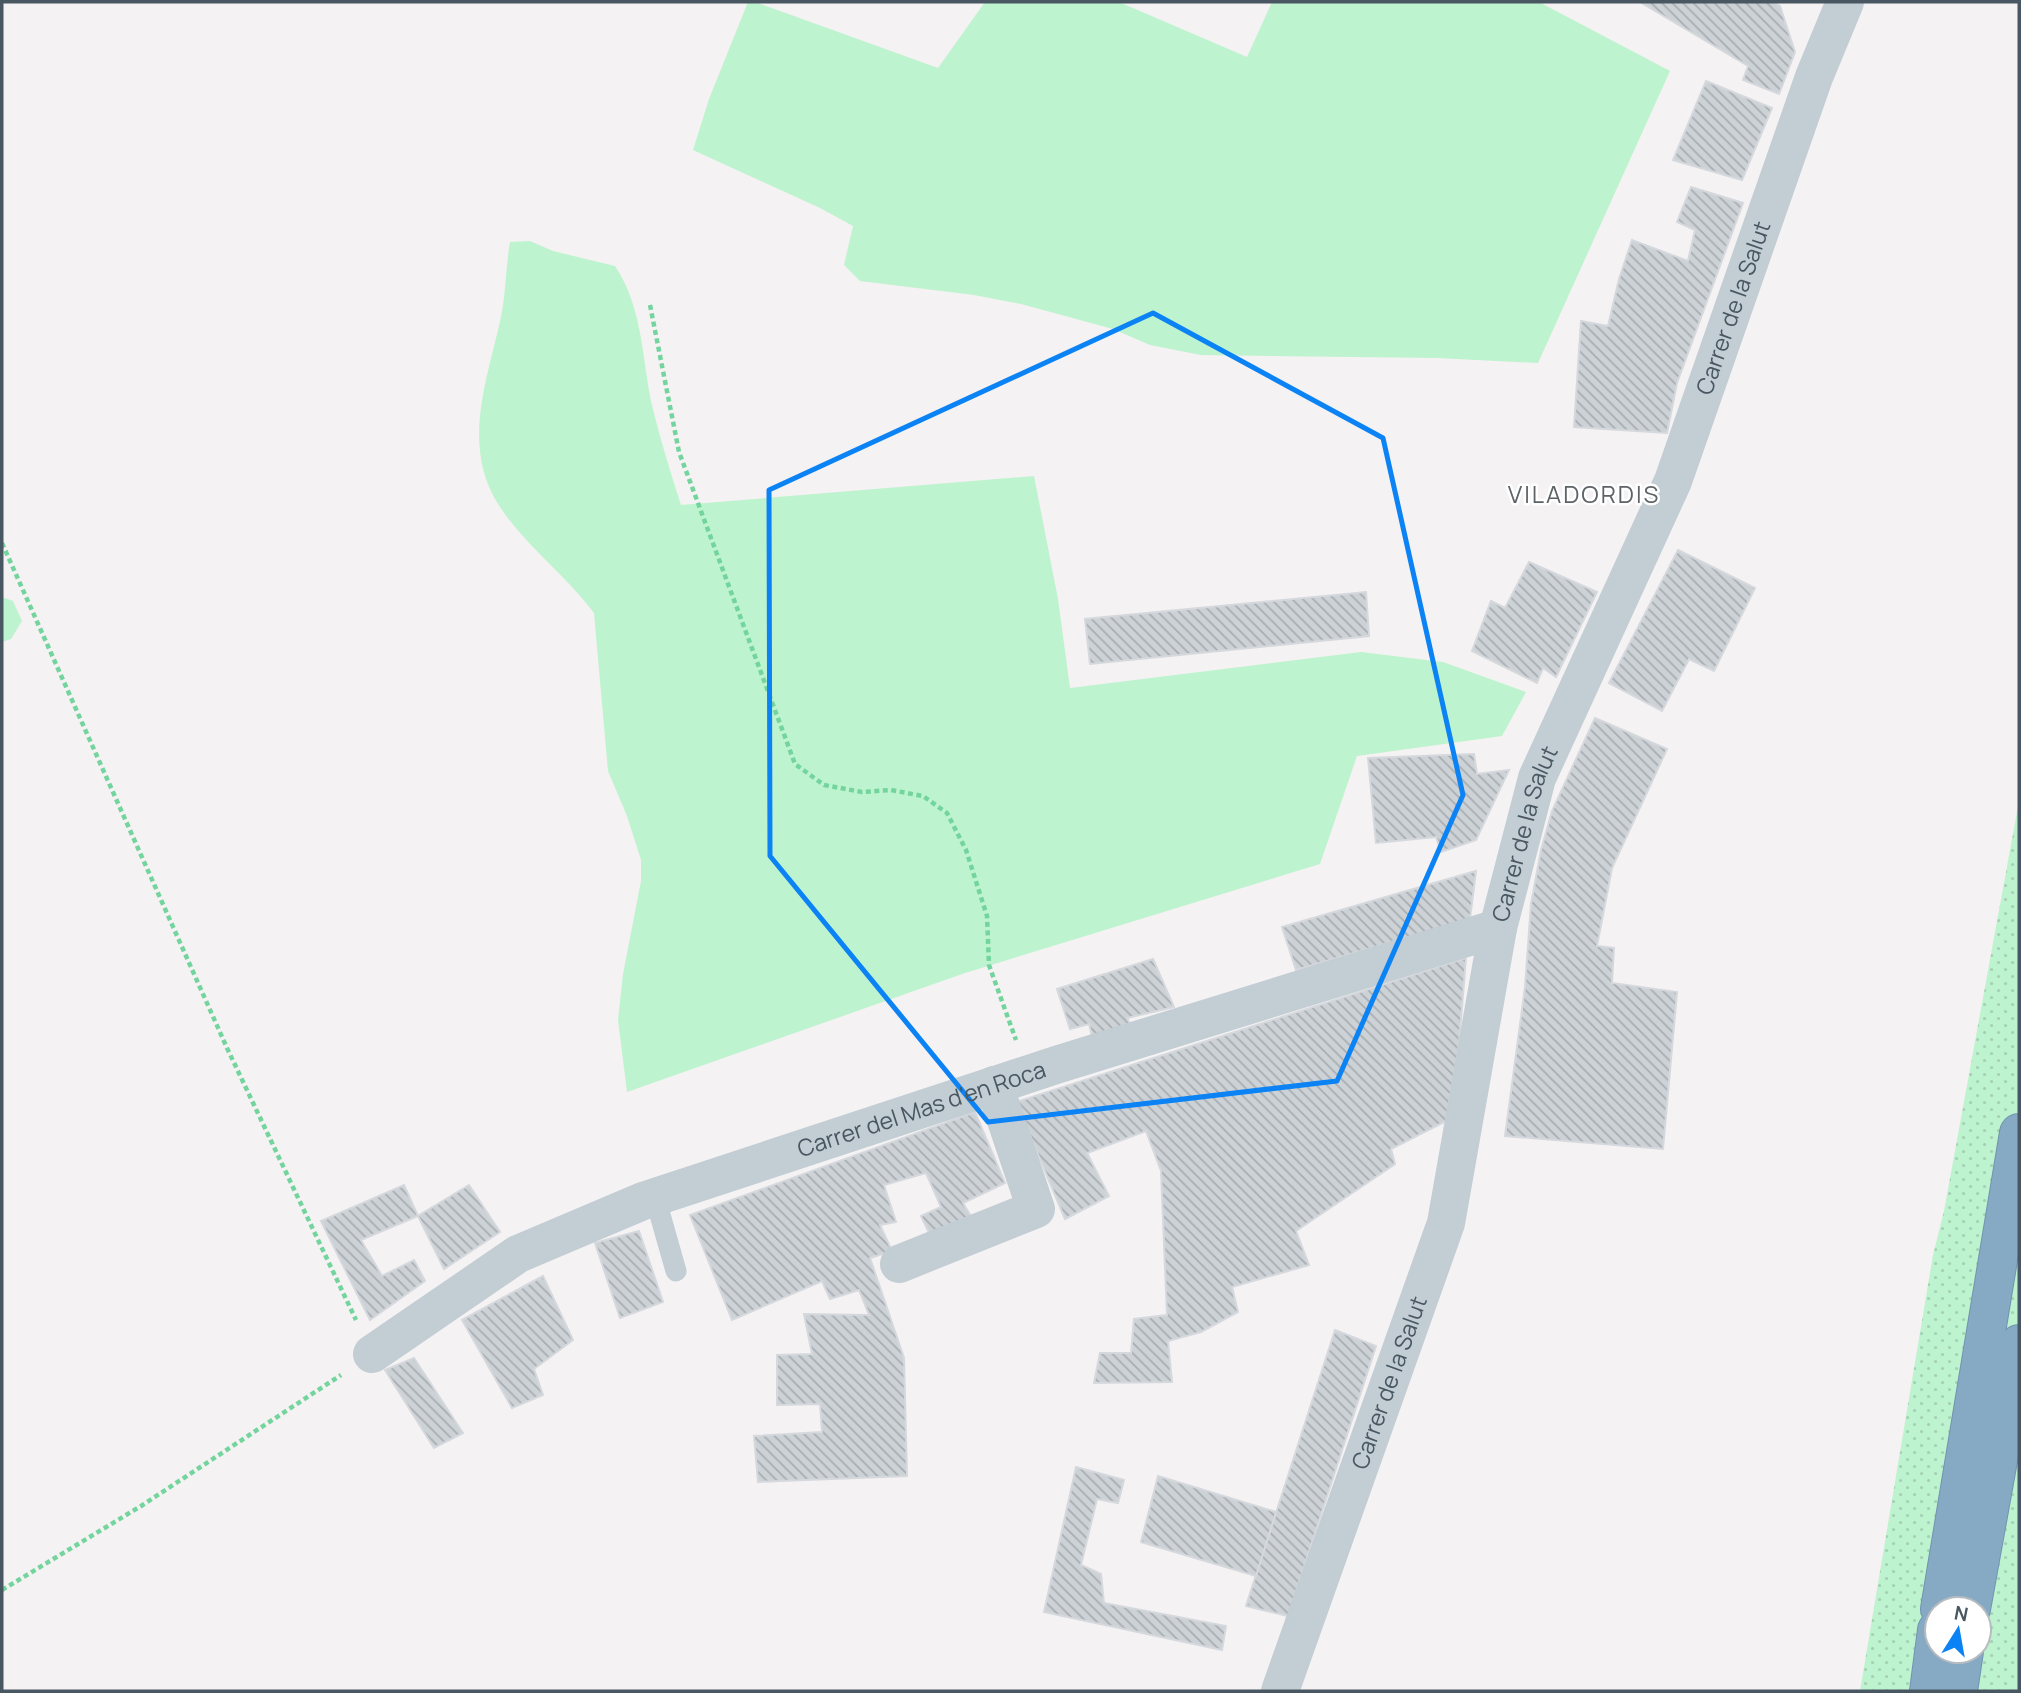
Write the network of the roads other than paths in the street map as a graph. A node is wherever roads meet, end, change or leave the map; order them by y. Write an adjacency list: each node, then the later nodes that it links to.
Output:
1 (1835, 5): 2 (street, Carrer de la Salut)
2 (1498, 929): 3 (street, Carrer del Mas d'en Roca); 14 (street, Carrer de la Salut)
3 (1011, 1079): 5 (street, Carrer del Mas d'en Roca); 6 (street)
4 (2019, 1133): 10 (highway)
5 (655, 1197): 7 (lane); 9 (street, Carrer del Mas d'en Roca)
6 (899, 1264)
7 (676, 1272)
8 (2019, 1344): 11 (highway)
9 (372, 1354)
10 (1942, 1595)
11 (1974, 1595)
12 (1932, 1665): 15 (highway)
13 (1962, 1665): 16 (highway)
14 (1280, 1691)
15 (1928, 1691)
16 (1958, 1691)

